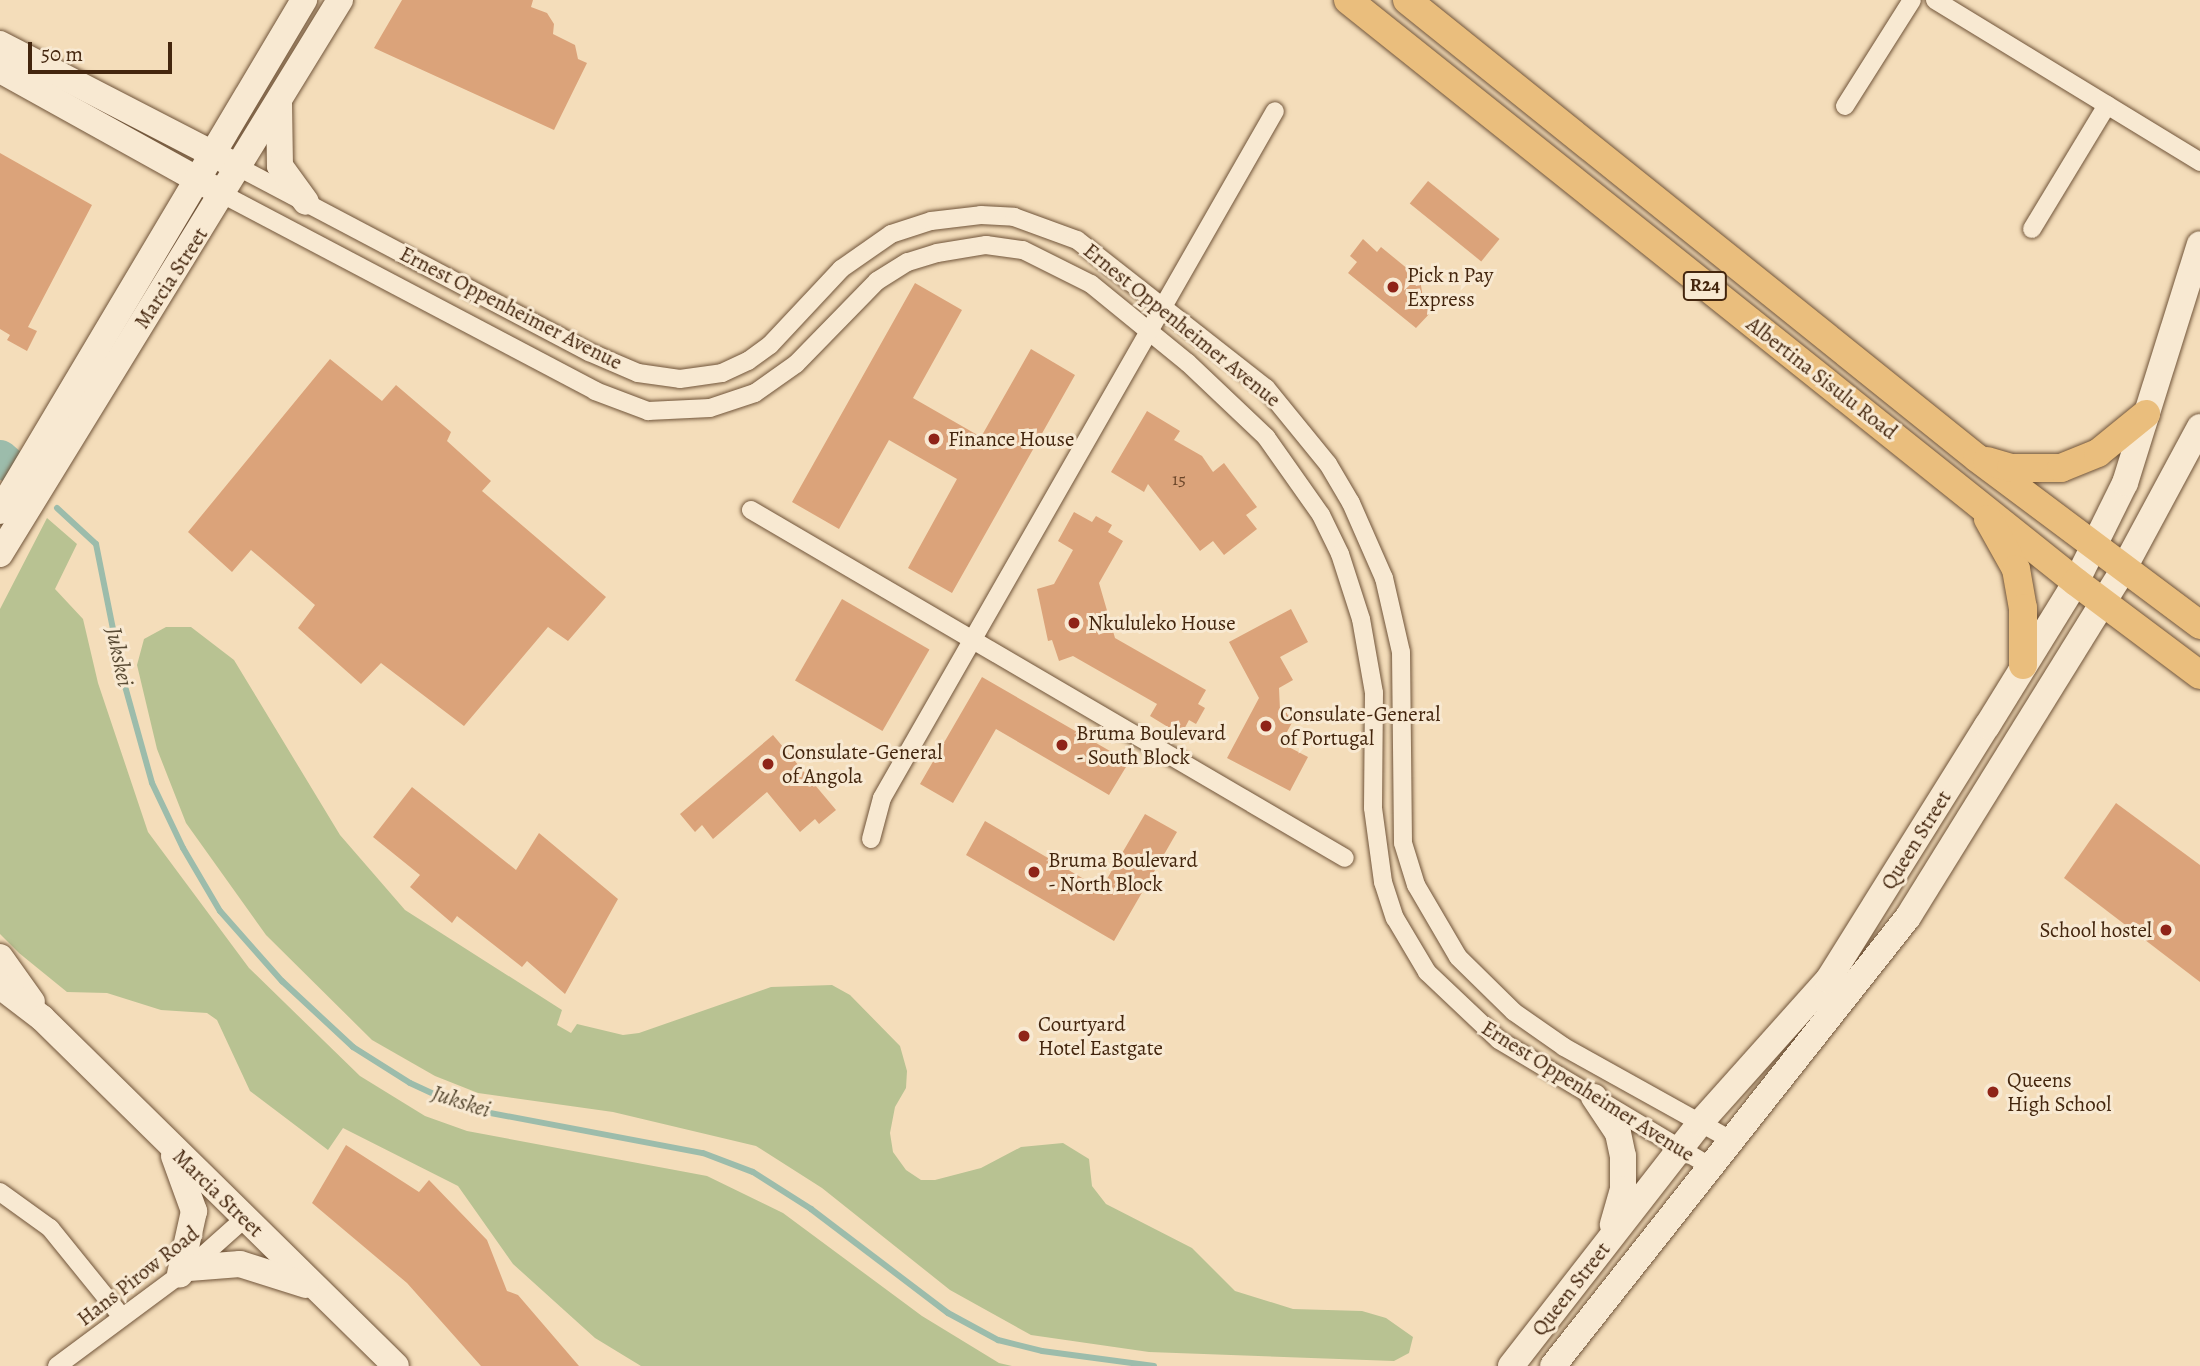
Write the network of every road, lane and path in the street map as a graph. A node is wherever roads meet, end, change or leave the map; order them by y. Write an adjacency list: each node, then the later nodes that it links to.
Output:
1 (304, 0): 13 (main road, Marcia Street)
2 (340, 0): 9 (main road, Marcia Street)
3 (1348, 0): 29 (main road, Albertina Sisulu Road / R24)
4 (1407, 0): 28 (main road, Albertina Sisulu Road / R24)
5 (1912, 0): 11 (street)
6 (1935, 0): 10 (street)
7 (0, 44): 13 (main road, Ernest Oppenheimer Avenue)
8 (0, 70): 16 (main road, Ernest Oppenheimer Avenue)
9 (281, 90): 15 (main road, Marcia Street); 18 (main road)
10 (2107, 105): 14 (street); 19 (street)
11 (1844, 106)
12 (1275, 111): 21 (street)
13 (212, 154): 15 (main road, Ernest Oppenheimer Avenue); 16 (main road, Marcia Street)
14 (2200, 162)
15 (240, 168): 17 (main road, Marcia Street); 18 (street, Ernest Oppenheimer Avenue)
16 (199, 180): 17 (main road, Ernest Oppenheimer Avenue); 27 (main road, Marcia Street)
17 (224, 195): 22 (street, Ernest Oppenheimer Avenue); 27 (main road, Marcia Street)
18 (306, 202): 21 (street, Ernest Oppenheimer Avenue)
19 (2032, 229)
20 (2200, 244): 25 (main road, Queen Street)
21 (1164, 305): 22 (street); 23 (street, Ernest Oppenheimer Avenue)
22 (1149, 331): 24 (street, Ernest Oppenheimer Avenue); 37 (street)
23 (1206, 340): 24 (street); 46 (street, Ernest Oppenheimer Avenue)
24 (1188, 363): 45 (street, Ernest Oppenheimer Avenue)
25 (2146, 414): 28 (main road); 32 (main road, Queen Street)
26 (2200, 428): 33 (main road, Queen Street)
27 (61, 431): 31 (main road, Marcia Street)
28 (1977, 458): 32 (main road, Albertina Sisulu Road / R24)
29 (1973, 496): 34 (main road, Albertina Sisulu Road / R24); 38 (main road)
30 (751, 510): 37 (street)
31 (4, 533)
32 (2095, 546): 33 (main road, Albertina Sisulu Road / R24); 34 (main road, Queen Street)
33 (2124, 568): 35 (main road, Queen Street); 36 (main road, Albertina Sisulu Road / R24)
34 (2076, 582): 35 (main road, Albertina Sisulu Road / R24); 38 (main road, Queen Street)
35 (2102, 603): 39 (main road, Albertina Sisulu Road / R24); 47 (main road, Queen Street)
36 (2200, 625)
37 (971, 640): 40 (street); 41 (street)
38 (2022, 666): 46 (main road, Queen Street)
39 (2200, 675)
40 (871, 839)
41 (1345, 858)
42 (0, 957): 44 (main road, Marcia Street)
43 (0, 986): 44 (main road, Marcia Street)
44 (42, 1018): 48 (main road, Marcia Street)
45 (1594, 1097): 49 (street, Ernest Oppenheimer Avenue); 53 (main road)
46 (1700, 1123): 47 (street, Ernest Oppenheimer Avenue); 49 (main road, Queen Street)
47 (1733, 1141): 50 (main road, Queen Street)
48 (171, 1148): 52 (main road, Marcia Street); 54 (main road)
49 (1679, 1149): 50 (street, Ernest Oppenheimer Avenue); 53 (main road, Queen Street)
50 (1713, 1168): 60 (main road, Queen Street)
51 (0, 1192): 56 (street)
52 (244, 1219): 54 (street, Hans Pirow Road); 55 (main road, Marcia Street)
53 (1608, 1240): 57 (main road, Queen Street)
54 (184, 1271): 55 (main road); 56 (street, Hans Pirow Road)
55 (317, 1290): 59 (main road, Marcia Street)
56 (122, 1317): 58 (street, Hans Pirow Road)
57 (1514, 1362)
58 (57, 1366)
59 (396, 1366)
60 (1553, 1366)

